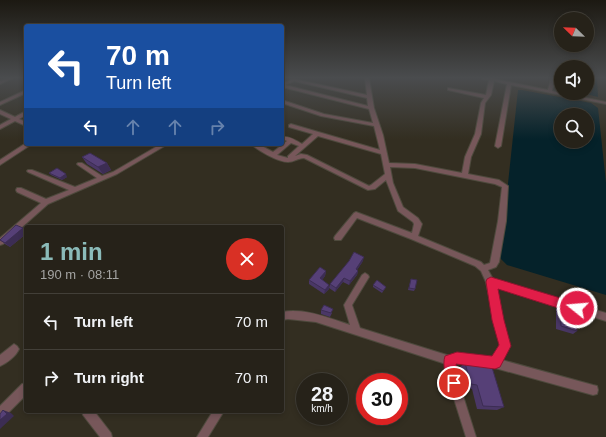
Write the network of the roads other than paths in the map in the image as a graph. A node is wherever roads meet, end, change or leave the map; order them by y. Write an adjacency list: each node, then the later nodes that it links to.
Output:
1 (11, 98): 9 (street)
2 (332, 98): 10 (street)
3 (369, 98): 10 (street)
4 (486, 98): 34 (street)
5 (506, 98): 25 (street)
6 (585, 98): 8 (street)
7 (284, 102): 15 (street)
8 (606, 103)
9 (0, 104)
10 (371, 108): 15 (street)
11 (0, 112): 13 (street)
12 (24, 114): 13 (street)
13 (16, 118): 14 (street); 16 (street)
14 (24, 123)
15 (376, 125): 26 (street)
16 (0, 126)
17 (291, 126): 18 (street)
18 (317, 134): 24 (street); 26 (street)
19 (284, 143): 24 (street)
20 (26, 146): 29 (street)
21 (162, 146): 35 (street)
22 (258, 146): 27 (street)
23 (281, 146): 27 (street)
24 (303, 146): 28 (street)
25 (498, 146)
26 (384, 153): 31 (street)
27 (273, 154): 28 (street)
28 (287, 160): 33 (street)
29 (0, 163)
30 (80, 164): 35 (street)
31 (386, 165): 33 (street); 34 (street)
32 (30, 171): 37 (street)
33 (388, 175): 39 (street)
34 (464, 176): 42 (street)
35 (102, 178): 37 (street)
36 (19, 190): 38 (street)
37 (75, 190): 38 (street)
38 (46, 202): 41 (street)
39 (414, 237): 40 (street); 42 (street)
40 (338, 238)
41 (0, 242)
42 (484, 268): 44 (street)
43 (365, 277): 47 (street)
44 (491, 282): 46 (street); 51 (street)
45 (284, 316): 47 (street)
46 (606, 317)
47 (357, 331): 50 (street)
48 (14, 349): 49 (street)
49 (0, 361)
50 (450, 361): 51 (street); 59 (street)
51 (495, 363): 53 (street)
52 (24, 390): 54 (street)
53 (593, 390)
54 (0, 413)
55 (89, 413): 57 (street)
56 (218, 413): 58 (street)
57 (107, 437)
58 (202, 437)
59 (471, 437)

